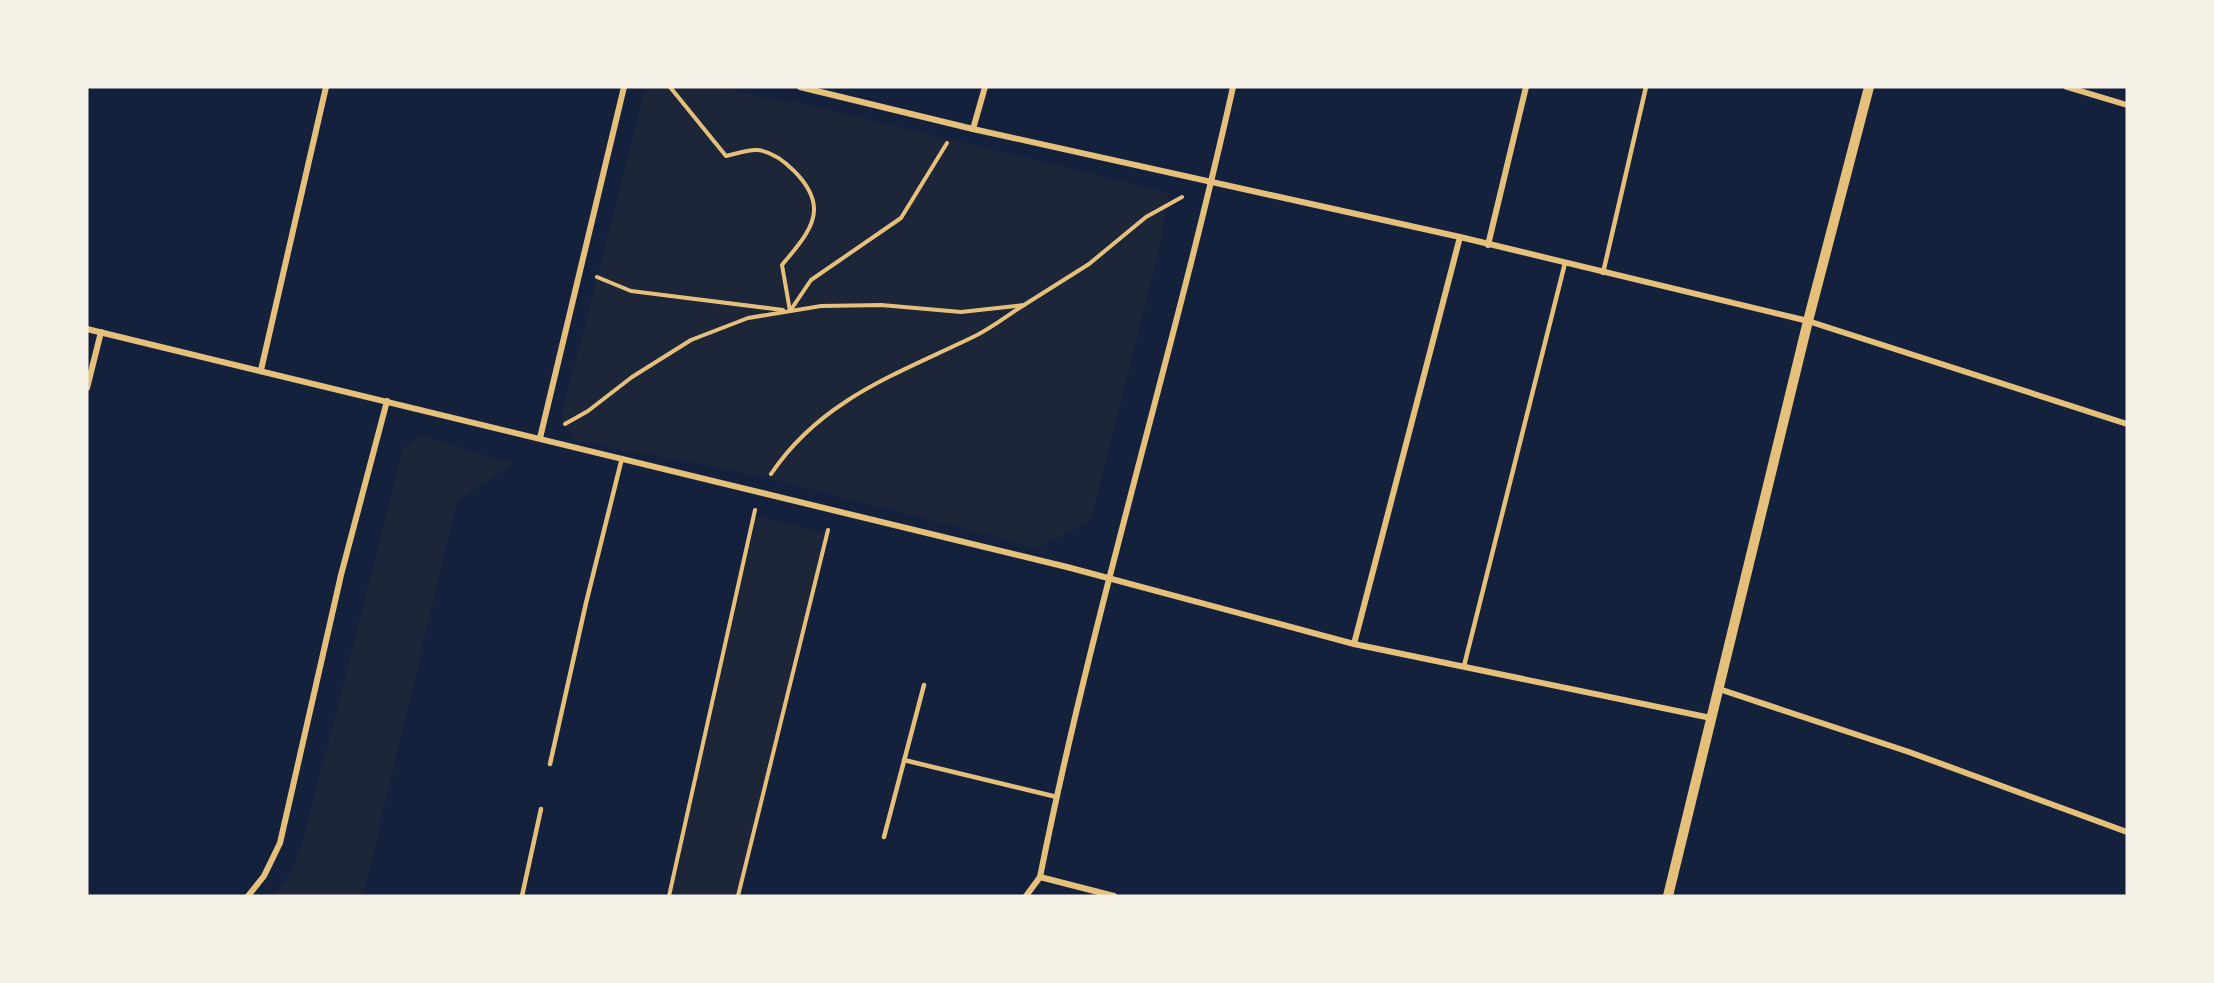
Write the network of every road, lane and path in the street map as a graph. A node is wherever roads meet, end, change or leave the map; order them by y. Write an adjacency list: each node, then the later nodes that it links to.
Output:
1 (326, 87): 24 (street)
2 (670, 87): 20 (path)
3 (800, 87): 12 (street)
4 (985, 87): 12 (street)
5 (1233, 87): 13 (street)
6 (1526, 87): 15 (street)
7 (1646, 87): 18 (lane)
8 (1869, 87): 21 (street)
9 (2067, 87): 11 (street)
10 (622, 90): 17 (street)
11 (2127, 105)
12 (973, 129): 13 (street); 20 (path)
13 (1212, 181): 14 (street); 19 (path); 32 (street)
14 (1460, 237): 15 (street); 33 (street)
15 (1488, 245): 16 (street)
16 (1565, 263): 18 (street); 34 (lane)
17 (579, 270): 20 (path); 28 (street)
18 (1603, 273): 21 (street)
19 (1024, 305): 20 (path); 30 (path)
20 (790, 311): 28 (path)
21 (1808, 321): 27 (street); 36 (street)
22 (87, 329): 23 (street)
23 (101, 332): 24 (street); 25 (street)
24 (261, 370): 26 (street)
25 (87, 388)
26 (387, 401): 28 (street); 45 (street)
27 (2127, 424)
28 (540, 438): 29 (street)
29 (622, 458): 30 (street); 39 (lane)
30 (759, 492): 31 (street); 47 (path)
31 (833, 510): 32 (street); 48 (path)
32 (1107, 578): 33 (street); 40 (street)
33 (1354, 644): 34 (street)
34 (1464, 666): 37 (street)
35 (924, 685): 38 (lane)
36 (1719, 689): 37 (street); 42 (street)
37 (1711, 718): 51 (street)
38 (904, 760): 40 (lane); 43 (lane)
39 (550, 764)
40 (1057, 797): 44 (street)
41 (541, 809): 46 (lane)
42 (2127, 832)
43 (884, 837)
44 (1040, 877): 49 (street); 50 (street)
45 (248, 896)
46 (522, 896)
47 (669, 896)
48 (738, 896)
49 (1026, 896)
50 (1114, 896)
51 (1668, 896)

